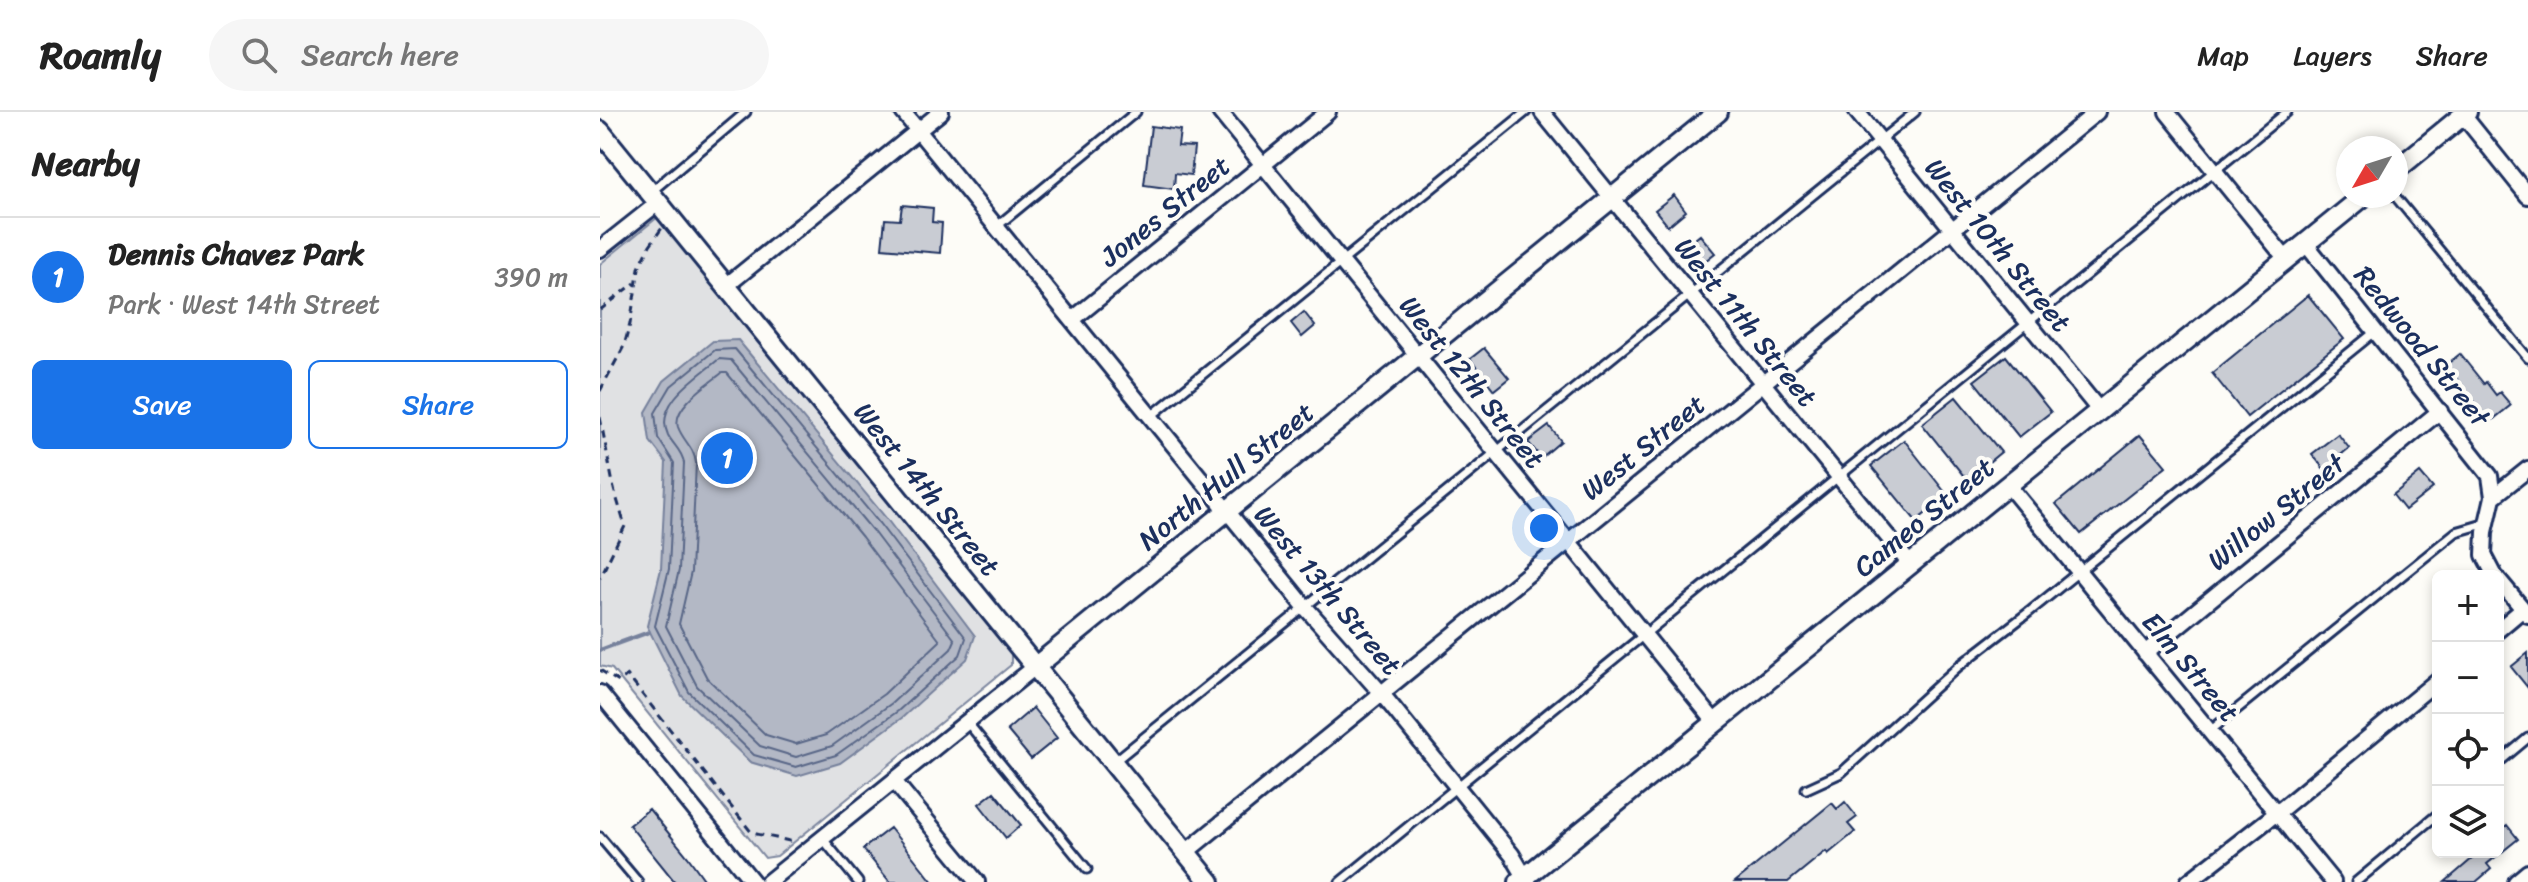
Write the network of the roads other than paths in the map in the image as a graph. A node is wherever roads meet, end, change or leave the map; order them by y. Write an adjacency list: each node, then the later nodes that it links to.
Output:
1 (746, 112): 23 (lane)
2 (903, 112): 17 (street, West 13th Street)
3 (941, 112): 17 (street)
4 (1136, 112): 27 (lane)
5 (1220, 112): 20 (street, West 12th Street)
6 (1328, 112): 20 (street, Jones Street)
7 (1526, 112): 32 (lane)
8 (1542, 112): 24 (street, West 11th Street)
9 (1718, 112): 24 (street, North Hull Street)
10 (1857, 112): 18 (street, West 10th Street)
11 (1915, 112): 18 (lane)
12 (2097, 112): 28 (street, West Street)
13 (2167, 112): 21 (street)
14 (2287, 112): 21 (lane)
15 (2465, 113): 19 (street); 22 (street)
16 (600, 131): 23 (street, West 14th Street)
17 (918, 131): 27 (street, West 13th Street); 33 (street)
18 (1880, 140): 28 (street, West 10th Street); 34 (lane)
19 (2408, 160)
20 (1263, 165): 32 (street, West 12th Street); 35 (street, Jones Street)
21 (2214, 170): 31 (street); 36 (lane)
22 (2528, 196)
23 (654, 198): 30 (street); 33 (street, West 14th Street)
24 (1612, 198): 34 (street, West 11th Street); 38 (street, North Hull Street)
25 (2350, 208): 29 (street, Cameo Street)
26 (2405, 208): 39 (lane)
27 (996, 227): 35 (street, West 13th Street)
28 (1952, 229): 36 (street, West 10th Street); 40 (street, West Street)
29 (2306, 244): 31 (street, Cameo Street); 37 (street, Redwood Street)
30 (600, 249)
31 (2286, 259): 41 (street, Cameo Street)
32 (1341, 262): 38 (street, West 12th Street); 43 (lane)
33 (726, 286): 61 (street, West 14th Street)
34 (1690, 294): 40 (street, West 11th Street); 44 (lane)
35 (1072, 320): 43 (street, West 13th Street)
36 (2029, 323): 41 (street, West 10th Street); 46 (lane)
37 (2376, 331): 42 (street, Redwood Street); 54 (lane)
38 (1418, 356): 44 (street, West 12th Street); 49 (street, North Hull Street)
39 (2528, 358)
40 (1763, 383): 46 (street, West 11th Street); 51 (street, West Street)
41 (2099, 410): 47 (street, Cameo Street)
42 (2440, 411): 48 (street, Redwood Street); 60 (street, Willow Street)
43 (1150, 417): 49 (street, West 13th Street)
44 (1496, 452): 51 (street, West 12th Street); 56 (lane)
45 (2528, 469): 48 (street)
46 (1838, 476): 52 (street, West 11th Street); 59 (lane)
47 (2008, 485): 52 (street, Cameo Street); 54 (street, Elm Street)
48 (2493, 497): 50 (street)
49 (1227, 511): 56 (street, West 13th Street); 61 (street, North Hull Street)
50 (2487, 523): 53 (street); 67 (lane)
51 (1568, 541): 59 (street, West 12th Street); 64 (street, West Street)
52 (1910, 564): 66 (street, Cameo Street)
53 (2492, 570)
54 (2078, 571): 60 (street, Elm Street); 73 (lane)
55 (2504, 586): 57 (street)
56 (1306, 608): 64 (street, West 13th Street); 70 (lane)
57 (2526, 612): 58 (street)
58 (2504, 626)
59 (1643, 634): 66 (street, West 12th Street); 72 (lane)
60 (2145, 653): 67 (street, Elm Street)
61 (1035, 667): 65 (street, North Hull Street); 70 (street, West 14th Street)
62 (2432, 685): 74 (street)
63 (600, 693): 83 (street)
64 (1382, 694): 72 (street, West 13th Street); 78 (street, West Street)
65 (967, 722): 71 (street, North Hull Street); 79 (lane)
66 (1715, 722): 81 (street, Cameo Street)
67 (2210, 731): 74 (street, Elm Street)
68 (2528, 738): 69 (lane)
69 (2504, 758)
70 (1113, 762): 78 (street, West 14th Street)
71 (894, 781): 77 (street, North Hull Street); 86 (street)
72 (1457, 787): 81 (street, West 13th Street); 88 (lane)
73 (1806, 789)
74 (2278, 812): 89 (street); 90 (street, Elm Street)
75 (2432, 819): 91 (lane)
76 (600, 837): 82 (lane)
77 (823, 839): 84 (street, North Hull Street); 85 (lane)
78 (1186, 852): 87 (street, West 14th Street)
79 (1087, 869)
80 (2528, 872): 92 (street)
81 (1524, 880)
82 (638, 882)
83 (753, 882)
84 (768, 882)
85 (858, 882)
86 (977, 882)
87 (1210, 882)
88 (1340, 882)
89 (2188, 882)
90 (2333, 882)
91 (2356, 882)
92 (2516, 882)

